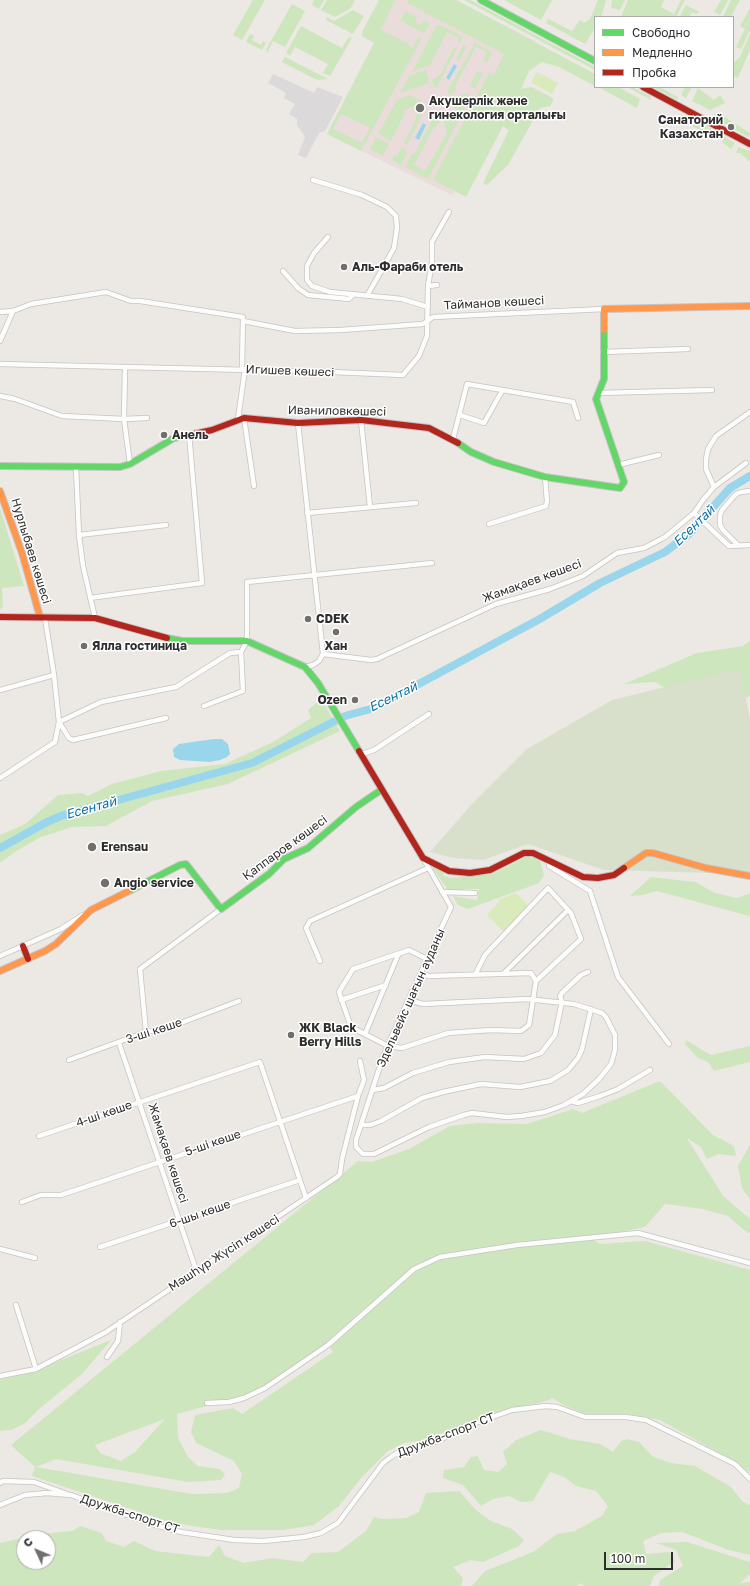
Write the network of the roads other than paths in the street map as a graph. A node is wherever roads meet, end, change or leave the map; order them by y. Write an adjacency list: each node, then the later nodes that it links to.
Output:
1 (481, 0): 2 (street)
2 (594, 60)
3 (645, 88): 4 (street)
4 (750, 144)
5 (313, 180): 12 (street)
6 (449, 212): 10 (street, Игишев көшесі)
7 (328, 237): 11 (street)
8 (283, 271): 11 (street)
9 (437, 285): 10 (street)
10 (428, 286): 14 (street, Игишев көшесі)
11 (353, 295): 12 (street)
12 (367, 296): 14 (street)
13 (750, 306): 15 (street, Тайманов көшесі)
14 (428, 307): 19 (street, Игишев көшесі)
15 (604, 309): 19 (street, Тайманов көшесі); 22 (street, Иваниловкөшесі)
16 (13, 311): 17 (street, Тайманов көшесі); 18 (street, Тайманов көшесі); 20 (street)
17 (0, 312)
18 (243, 321): 19 (street, Тайманов көшесі); 25 (street)
19 (428, 321): 25 (street, Игишев көшесі)
20 (0, 341)
21 (688, 350): 22 (street)
22 (603, 352): 28 (street, Иваниловкөшесі)
23 (0, 364): 24 (street, Игишев көшесі)
24 (125, 367): 25 (street, Игишев көшесі); 35 (street)
25 (244, 369): 33 (street)
26 (712, 390): 28 (street)
27 (502, 391): 31 (street); 31 (street); 34 (street)
28 (598, 393): 43 (street, Иваниловкөшесі)
29 (0, 396): 35 (street)
30 (750, 412): 48 (street)
31 (460, 415): 39 (street)
32 (147, 418): 35 (street)
33 (241, 418): 37 (street, Иваниловкөшесі); 38 (street, Иваниловкөшесі); 47 (street)
34 (578, 418)
35 (124, 419): 41 (street)
36 (361, 420): 37 (street, Иваниловкөшесі); 39 (street, Иваниловкөшесі); 52 (street)
37 (298, 423): 53 (street)
38 (189, 434): 41 (street, Иваниловкөшесі); 62 (street)
39 (453, 439): 46 (street, Иваниловкөшесі)
40 (659, 455): 43 (street)
41 (130, 464): 45 (street, Иваниловкөшесі)
42 (746, 464): 48 (street, Жамақаев көшесі)
43 (618, 465): 46 (street, Иваниловкөшесі)
44 (0, 466): 45 (street, Иваниловкөшесі)
45 (76, 467): 57 (street)
46 (545, 477): 55 (street)
47 (254, 486)
48 (714, 487): 54 (street, Жамақаев көшесі)
49 (0, 491): 64 (street, Нурлыбаев көшесі)
50 (750, 491): 58 (street)
51 (416, 503): 52 (street)
52 (370, 507): 53 (street)
53 (307, 513): 61 (street)
54 (694, 513): 58 (street); 68 (street, Жамақаев көшесі)
55 (488, 524)
56 (166, 525): 57 (street)
57 (79, 535): 62 (street)
58 (738, 545): 59 (street)
59 (750, 545)
60 (432, 563): 61 (street)
61 (315, 575): 66 (street); 68 (street)
62 (90, 598): 65 (street)
63 (0, 617): 64 (street)
64 (42, 618): 65 (street); 70 (street, Нурлыбаев көшесі)
65 (95, 618): 66 (street)
66 (246, 641): 67 (street); 69 (street)
67 (242, 651): 72 (street); 75 (street)
68 (323, 654): 69 (street)
69 (305, 667): 76 (street)
70 (54, 675): 71 (street); 75 (street, Нурлыбаев көшесі)
71 (0, 690)
72 (204, 706)
73 (430, 714): 76 (street)
74 (166, 718): 75 (street)
75 (60, 722): 77 (street)
76 (362, 754): 78 (street)
77 (0, 778)
78 (381, 790): 79 (street); 85 (street, Қаппаров көшесі)
79 (423, 858): 80 (street); 81 (street)
80 (548, 860): 82 (street); 112 (street)
81 (428, 868): 83 (street, Эдельвейс шағын ауданы); 93 (street)
82 (750, 876)
83 (442, 892): 84 (street); 92 (street, Эдельвейс шағын ауданы)
84 (475, 893)
85 (221, 909): 87 (street); 109 (street, Қаппаров көшесі)
86 (568, 910): 95 (street); 97 (street); 100 (street)
87 (84, 914): 88 (street); 91 (street)
88 (23, 946): 90 (street); 91 (street)
89 (398, 955): 92 (street); 102 (street); 103 (street)
90 (0, 956)
91 (28, 959): 94 (street)
92 (427, 959): 99 (street, Эдельвейс шағын ауданы)
93 (320, 962)
94 (0, 971)
95 (545, 972): 98 (street); 101 (street)
96 (588, 972): 107 (street)
97 (504, 973): 98 (street); 100 (street)
98 (531, 973): 101 (street)
99 (421, 974): 100 (street); 104 (street, Эдельвейс шағын ауданы)
100 (475, 975)
101 (536, 981): 105 (street)
102 (386, 985): 103 (street); 110 (street)
103 (340, 1000): 110 (street)
104 (409, 1000): 105 (street); 113 (street, Эдельвейс шағын ауданы)
105 (533, 1000): 107 (street); 113 (street)
106 (239, 1001): 109 (street, 3-ші көше)
107 (562, 1002): 108 (street); 117 (street)
108 (591, 1009): 120 (street); 122 (street)
109 (146, 1032): 111 (street, 3-ші көше)
110 (365, 1034): 113 (street)
111 (119, 1042): 114 (street, 3-ші көше); 119 (street, Жамақаев көшесі)
112 (669, 1044)
113 (388, 1046): 117 (street, Эдельвейс шағын ауданы)
114 (69, 1060)
115 (360, 1061): 118 (street, Мәшhүр Жүсіп көшесі)
116 (650, 1070): 120 (street)
117 (373, 1090): 122 (street, Эдельвейс шағын ауданы)
118 (358, 1096): 121 (street, 5-ші көше); 126 (street, Мәшhүр Жүсіп көшесі)
119 (140, 1101): 121 (street, 4-ші көше); 123 (street, 4-ші көше); 124 (street, Жамақаев көшесі)
120 (571, 1101): 122 (street, Эдельвейс шағын ауданы)
121 (280, 1121): 124 (street, 5-ші көше); 125 (street)
122 (362, 1125)
123 (39, 1136)
124 (159, 1162): 127 (street, 5-ші көше); 128 (street, Жамақаев көшесі)
125 (300, 1180): 126 (street); 128 (street, 6-шы көше)
126 (306, 1198): 133 (street, Мәшhүр Жүсіп көшесі)
127 (22, 1202)
128 (179, 1221): 129 (street, 6-шы көше); 133 (street, Жамақаев көшесі)
129 (100, 1247)
130 (0, 1249): 131 (street)
131 (35, 1258)
132 (750, 1264): 139 (street)
133 (196, 1270): 135 (street, Мәшhүр Жүсіп көшесі)
134 (16, 1305): 137 (street)
135 (120, 1322): 136 (street); 137 (street, Мәшhүр Жүсіп көшесі)
136 (107, 1357)
137 (36, 1369): 138 (street, Мәшhүр Жүсіп көшесі)
138 (0, 1376)
139 (207, 1403)
140 (750, 1478): 142 (street, Дружба-спорт СТ)
141 (1, 1482): 142 (street)
142 (71, 1495): 143 (street, Дружба-спорт СТ)
143 (0, 1505)

